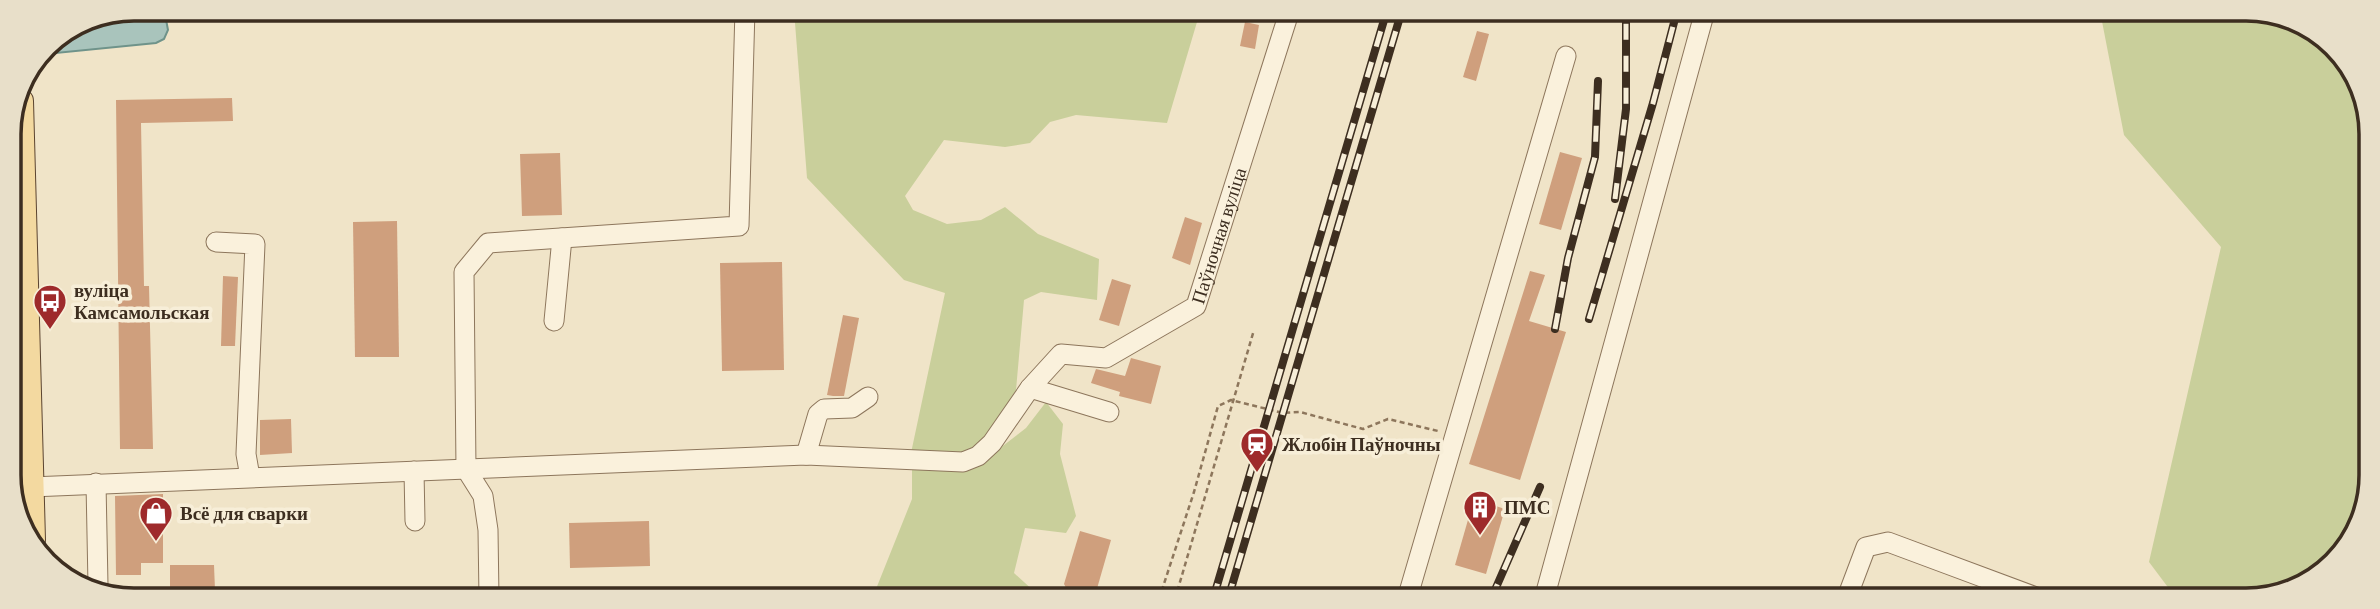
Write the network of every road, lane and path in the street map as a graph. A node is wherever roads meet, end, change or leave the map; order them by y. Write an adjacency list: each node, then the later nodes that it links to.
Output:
1 (745, 21): 6 (street)
2 (1286, 21): 10 (street, Паўночная вуліца)
3 (1702, 21): 28 (street)
4 (1566, 56): 14 (street)
5 (22, 123): 20 (main road)
6 (562, 238): 8 (street); 16 (street)
7 (216, 242): 18 (street)
8 (554, 321)
9 (1254, 330): 12 (path)
10 (1030, 388): 13 (street); 15 (street)
11 (868, 397): 15 (street)
12 (1233, 400): 14 (path); 25 (path); 26 (path)
13 (1109, 412)
14 (1455, 435): 27 (street)
15 (806, 455): 16 (street)
16 (466, 469): 17 (street); 24 (street)
17 (414, 471): 18 (street); 21 (street)
18 (250, 477): 19 (street)
19 (96, 483): 20 (street); 23 (street)
20 (31, 487): 22 (main road)
21 (415, 520)
22 (32, 524)
23 (98, 581)
24 (489, 588)
25 (1163, 588)
26 (1178, 588)
27 (1410, 588)
28 (1547, 588)
29 (1848, 588): 30 (street)
30 (2012, 588)

